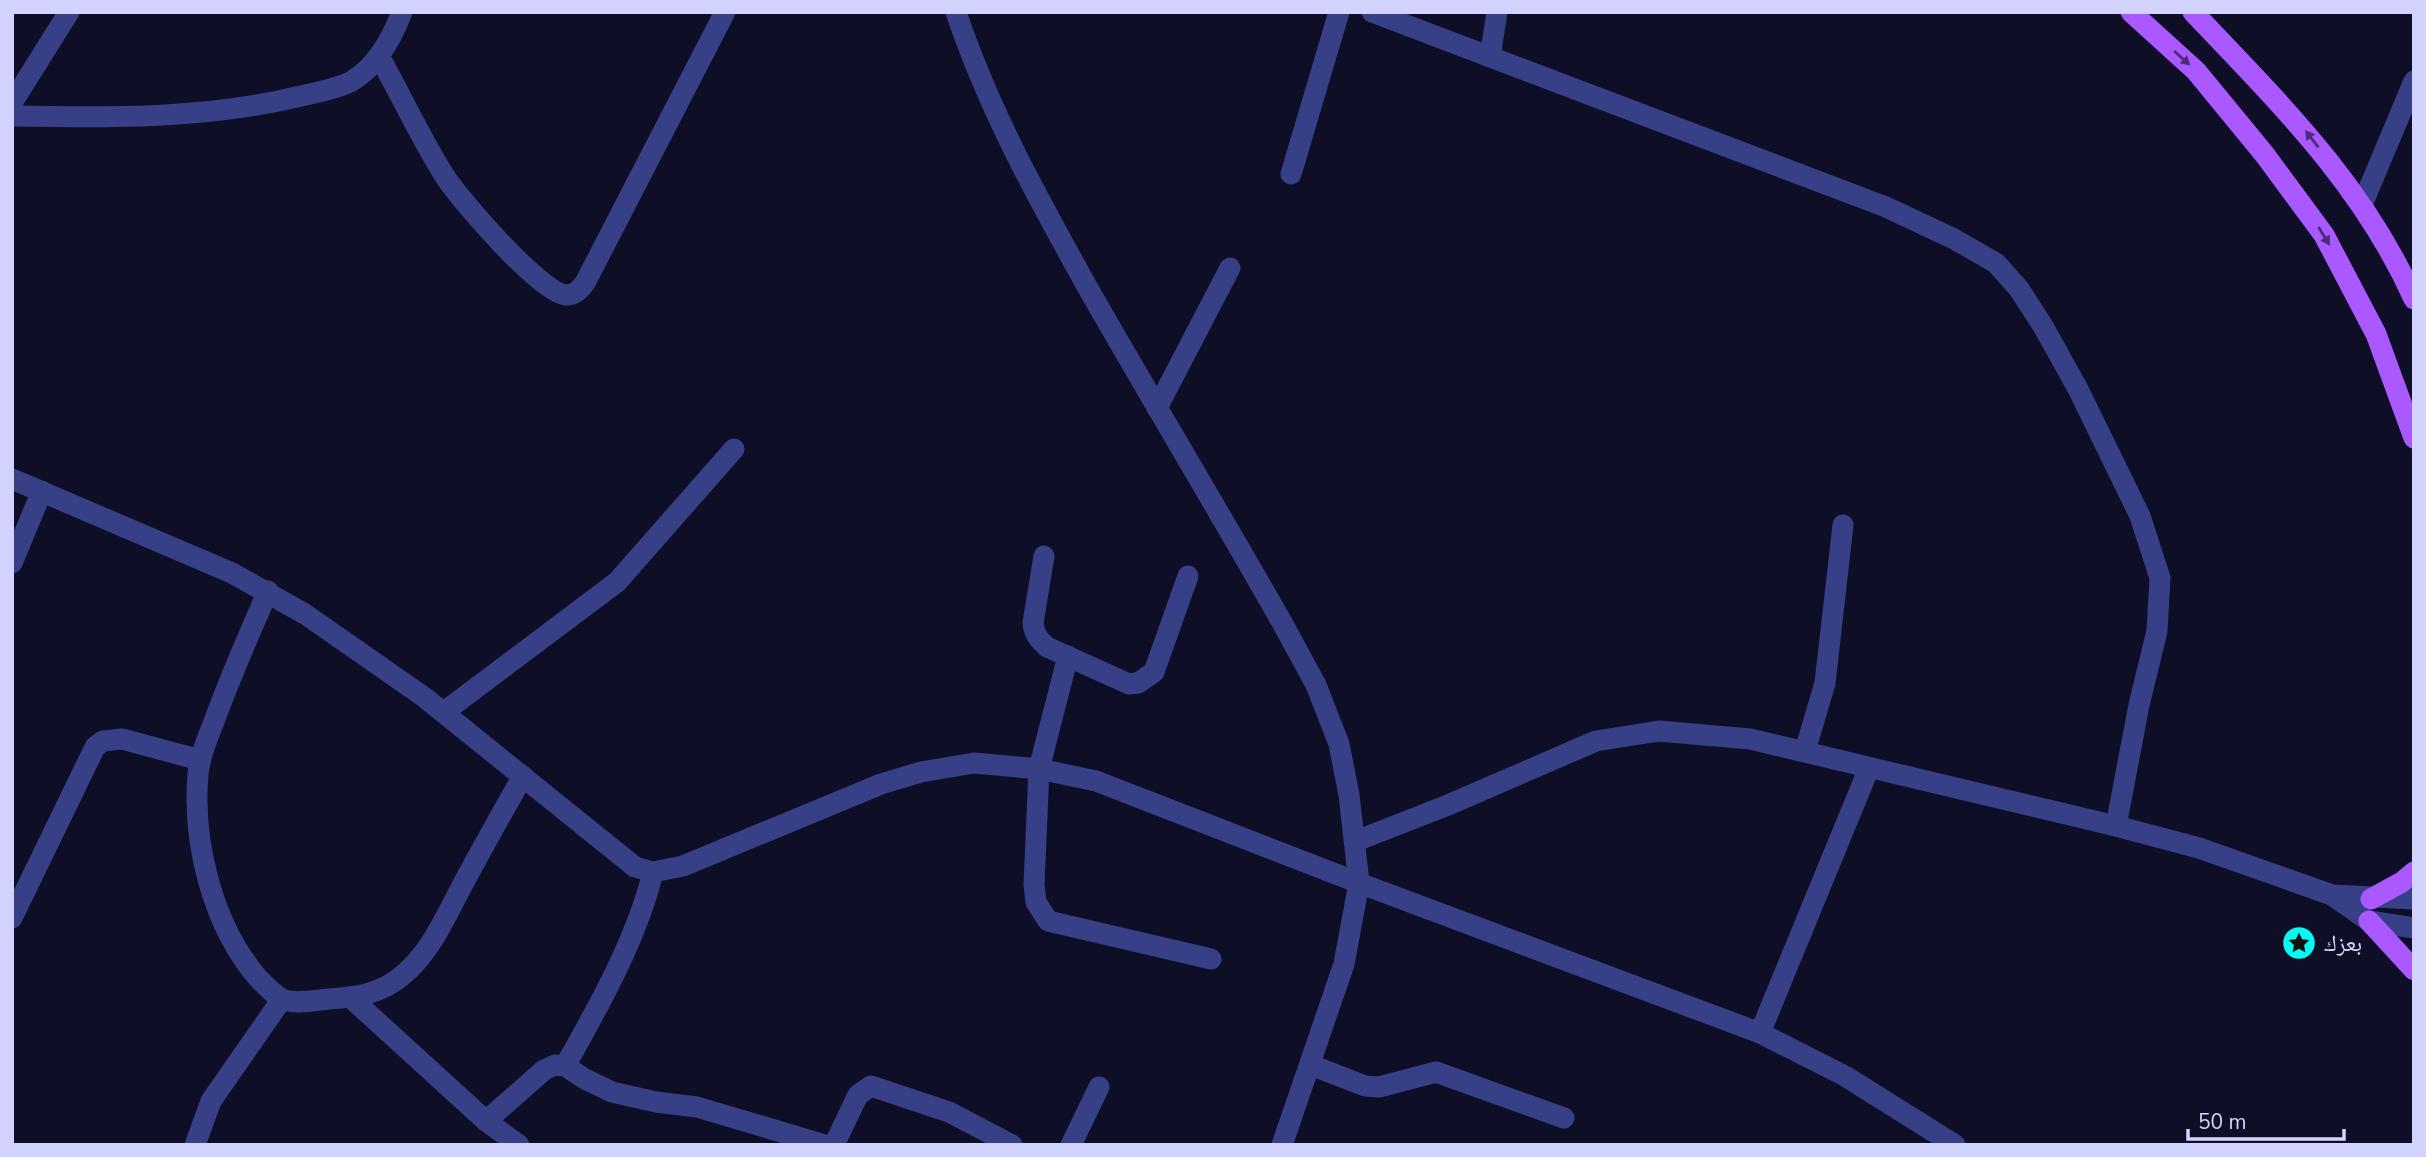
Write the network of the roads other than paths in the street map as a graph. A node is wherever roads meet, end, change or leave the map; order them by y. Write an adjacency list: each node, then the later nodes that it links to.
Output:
1 (69, 12): 13 (street)
2 (402, 12): 10 (street)
3 (725, 12): 10 (street)
4 (957, 12): 19 (street)
5 (1339, 12): 15 (street)
6 (1372, 12): 11 (street)
7 (1497, 12): 11 (street)
8 (2132, 12): 20 (main road, one-way to 20)
9 (2193, 12): 16 (main road, one-way to 9)
10 (379, 56): 14 (street)
11 (1490, 57): 36 (street)
12 (2414, 81): 16 (street)
13 (12, 103)
14 (12, 116)
15 (1291, 174)
16 (2362, 205): 18 (main road)
17 (1230, 268): 19 (street)
18 (2414, 299)
19 (1157, 408): 37 (street)
20 (2414, 438)
21 (734, 449): 30 (street)
22 (12, 478): 23 (street)
23 (42, 491): 26 (street); 28 (street)
24 (1843, 525): 31 (street)
25 (1044, 556): 29 (street)
26 (12, 563)
27 (1188, 576): 29 (street)
28 (268, 592): 30 (street); 32 (street)
29 (1068, 656): 34 (street)
30 (444, 712): 35 (street)
31 (1804, 751): 33 (street); 37 (street)
32 (200, 760): 44 (street); 50 (street)
33 (1869, 768): 36 (street); 51 (street)
34 (1039, 769): 38 (street); 40 (street); 47 (street)
35 (523, 776): 38 (street); 49 (street)
36 (2116, 826): 41 (street)
37 (1356, 841): 40 (street)
38 (653, 872): 53 (street)
39 (2414, 873): 42 (main road)
40 (1359, 883): 51 (street); 52 (street)
41 (2332, 895): 42 (street); 45 (street)
42 (2371, 898): 43 (street)
43 (2414, 899)
44 (12, 918)
45 (2370, 921): 46 (street); 48 (main road)
46 (2414, 928)
47 (1211, 959)
48 (2414, 970)
49 (351, 998): 50 (street); 56 (street)
50 (282, 999): 58 (street)
51 (1760, 1033): 57 (street)
52 (1311, 1065): 55 (street); 64 (street)
53 (565, 1066): 56 (street); 60 (street)
54 (1099, 1087): 63 (street)
55 (1564, 1118)
56 (486, 1121): 59 (street)
57 (1944, 1143)
58 (195, 1145)
59 (519, 1145)
60 (825, 1145)
61 (834, 1145): 62 (street)
62 (1012, 1145)
63 (1071, 1145)
64 (1282, 1145)

